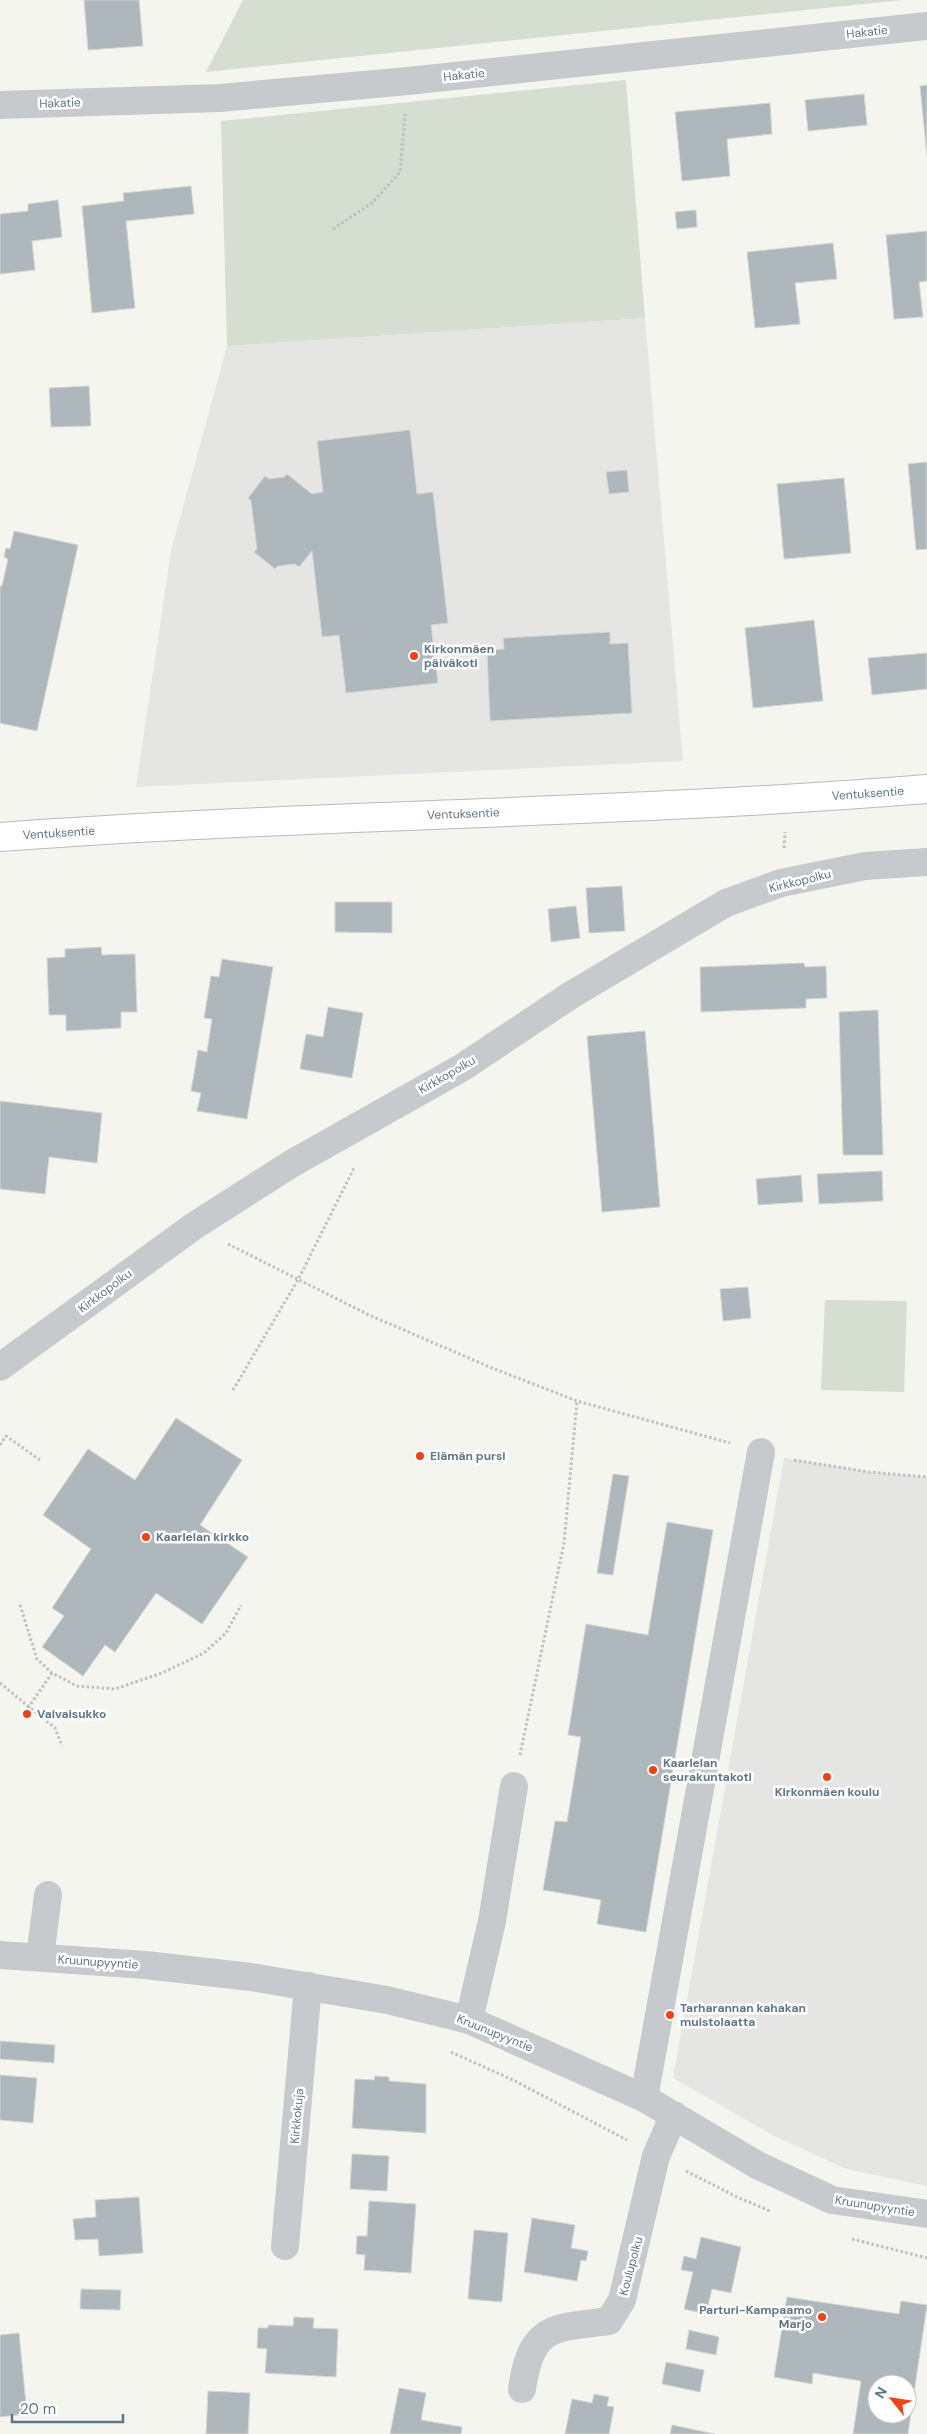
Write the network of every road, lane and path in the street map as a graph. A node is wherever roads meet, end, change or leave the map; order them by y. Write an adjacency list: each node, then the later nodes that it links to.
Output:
1 (927, 26): 2 (street, Hakatie)
2 (408, 81): 3 (street, Hakatie); 4 (path)
3 (0, 105)
4 (333, 229)
5 (927, 789): 6 (main road, Ventuksentie)
6 (0, 838)
7 (927, 862): 9 (street, Kirkkopolku)
8 (355, 1166): 10 (path)
9 (194, 1226): 10 (path); 11 (street, Kirkkopolku)
10 (299, 1278): 12 (path); 13 (path)
11 (0, 1367)
12 (233, 1390)
13 (577, 1400): 15 (path); 24 (path)
14 (0, 1445): 16 (path)
15 (761, 1452): 17 (path); 31 (street)
16 (40, 1460)
17 (927, 1477)
18 (241, 1604): 20 (path)
19 (20, 1605): 20 (path)
20 (52, 1673): 22 (path)
21 (0, 1683): 22 (path)
22 (28, 1708): 23 (path)
23 (62, 1746)
24 (514, 1786): 29 (street)
25 (48, 1895): 27 (street)
26 (0, 1955): 27 (street, Kruunupyyntie)
27 (40, 1957): 28 (street, Kruunupyyntie)
28 (308, 1986): 29 (street, Kruunupyyntie); 37 (street, Kirkkokuja)
29 (469, 2020): 31 (street, Kruunupyyntie)
30 (449, 2051): 33 (path)
31 (644, 2098): 32 (street, Kruunupyyntie)
32 (674, 2116): 33 (street, Koulupolku); 35 (street, Kruunupyyntie)
33 (656, 2156): 34 (path); 39 (street, Koulupolku)
34 (779, 2214)
35 (927, 2214)
36 (848, 2238): 38 (path)
37 (284, 2246)
38 (927, 2258)
39 (522, 2389)

